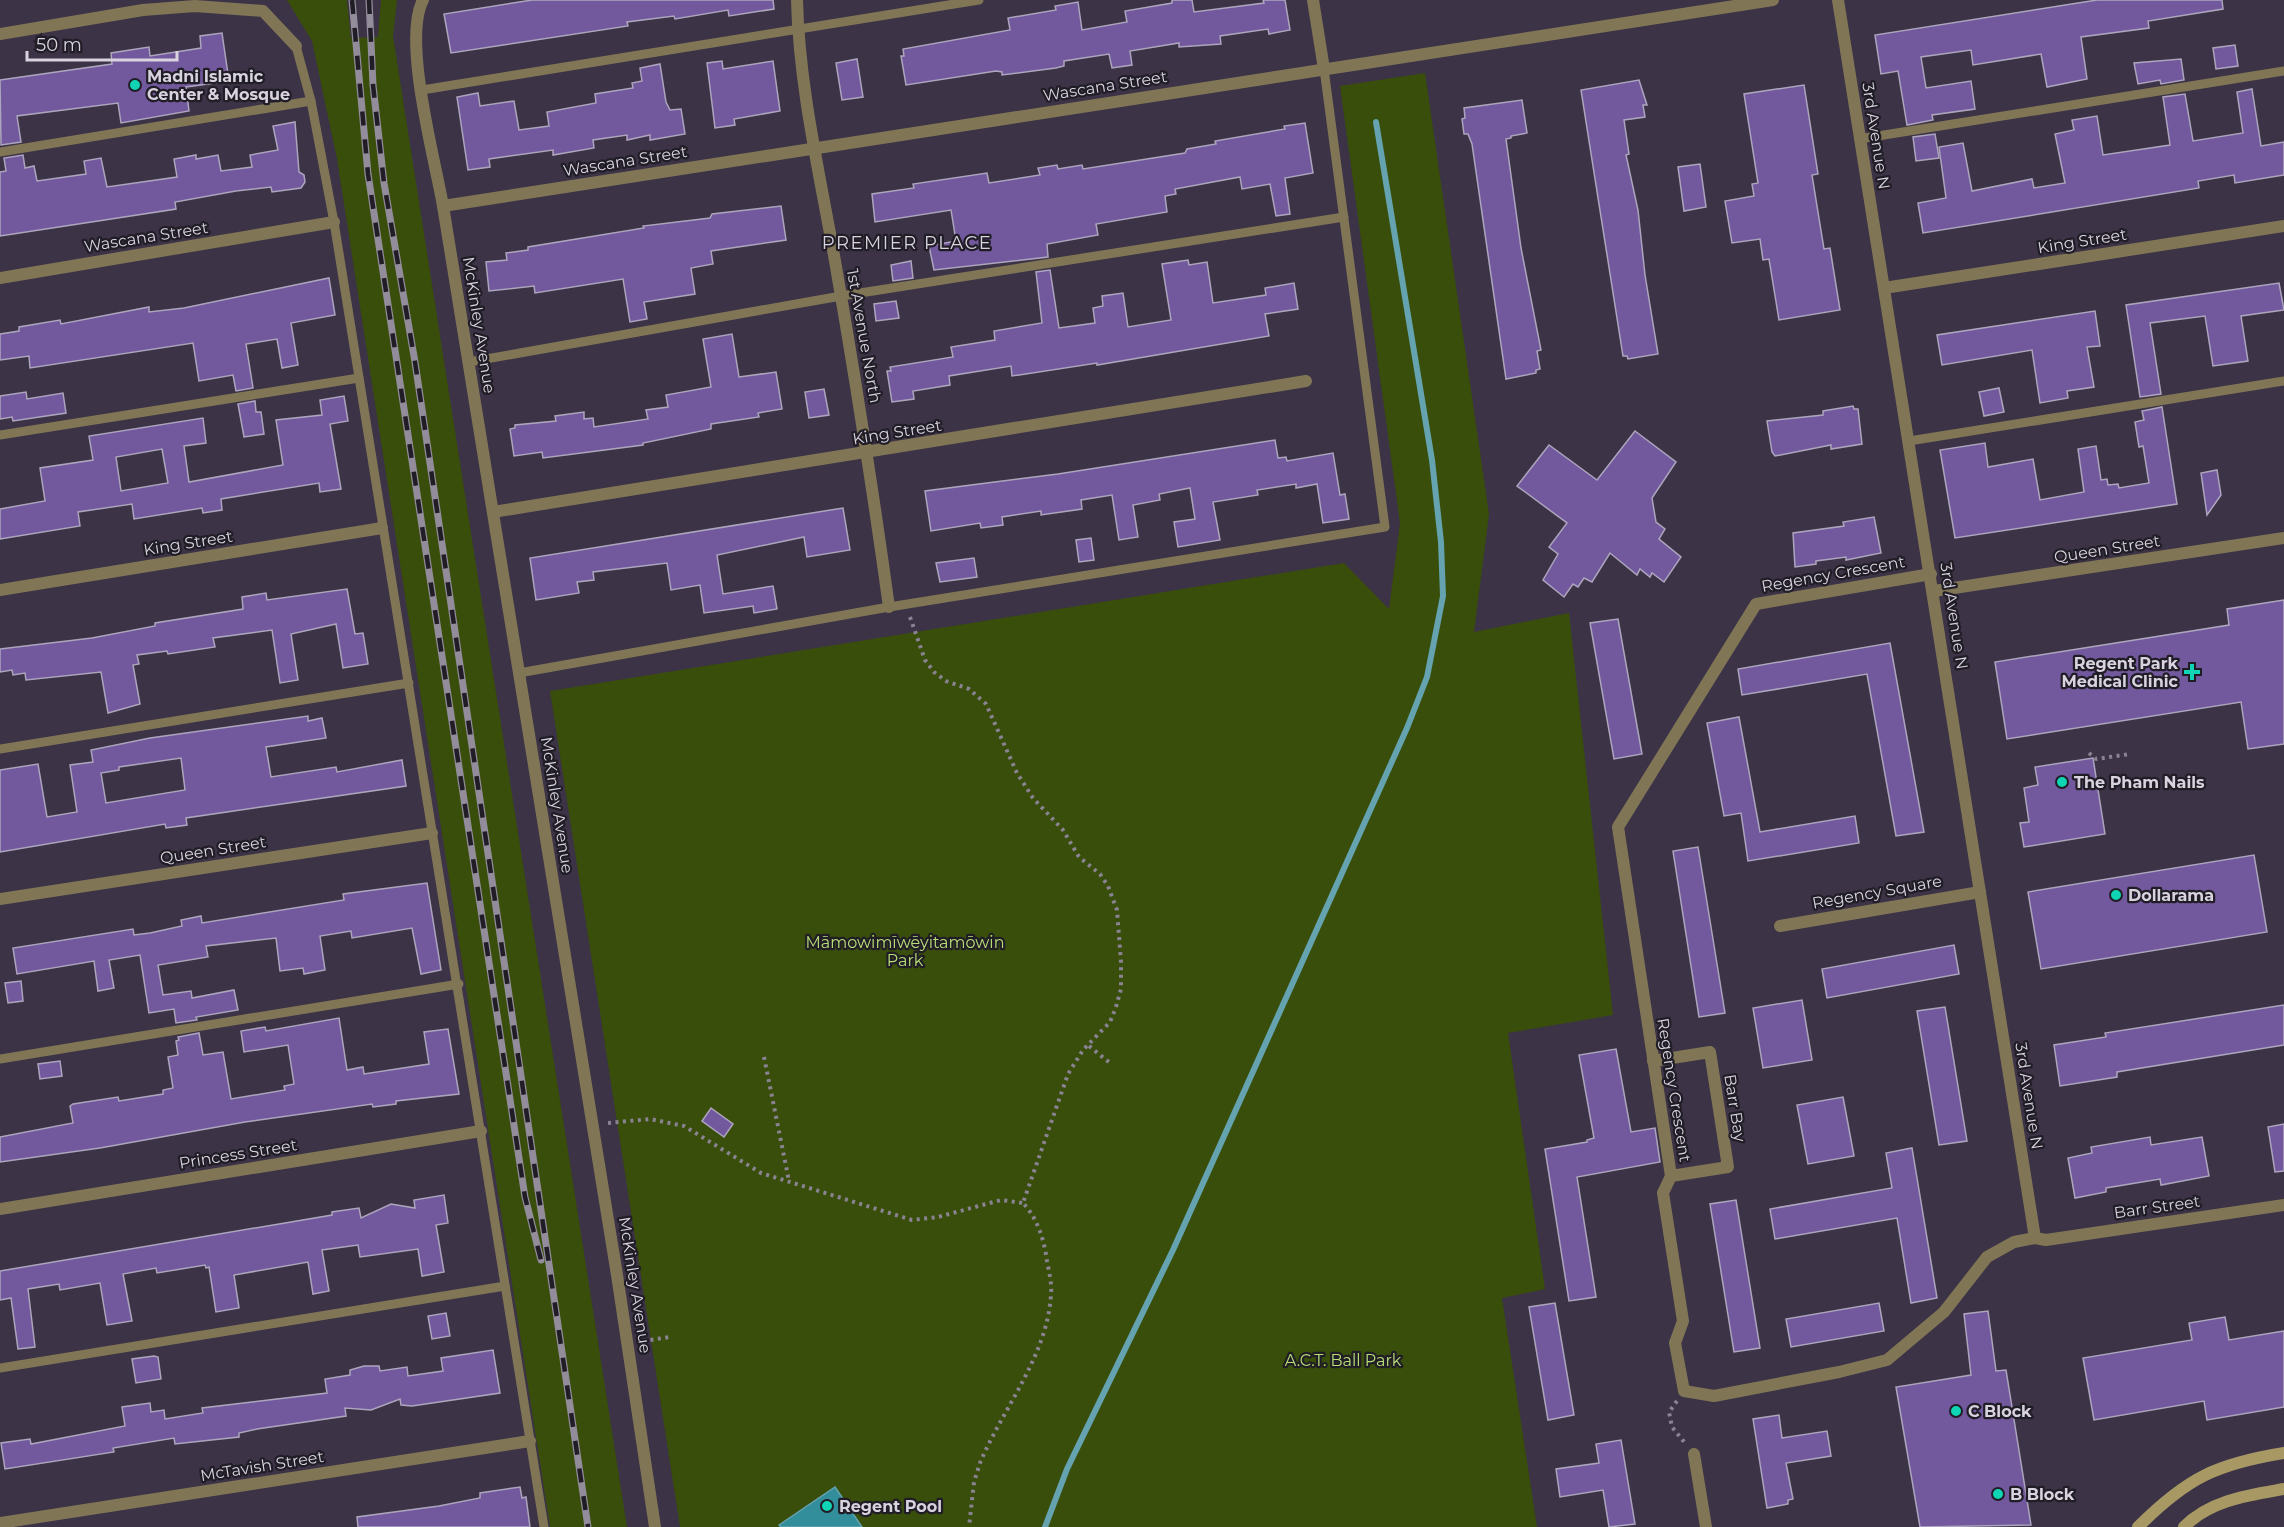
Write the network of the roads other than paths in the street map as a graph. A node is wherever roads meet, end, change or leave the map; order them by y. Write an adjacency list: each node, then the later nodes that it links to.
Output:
1 (423, 0): 12 (street, McKinley Avenue)
2 (797, 0): 7 (street, 1st Avenue North)
3 (979, 0): 7 (lane)
4 (1313, 0): 10 (street)
5 (1773, 0): 10 (street, Wascana Street)
6 (1838, 0): 14 (street, 3rd Avenue N)
7 (798, 31): 12 (lane); 15 (street, 1st Avenue North)
8 (0, 34): 9 (street)
9 (296, 46): 13 (lane)
10 (1324, 69): 15 (street, Wascana Street); 18 (lane)
11 (2284, 70): 14 (lane)
12 (422, 90): 17 (street, McKinley Avenue)
13 (311, 101): 16 (lane); 19 (lane)
14 (1859, 139): 22 (street, 3rd Avenue N)
15 (815, 148): 17 (street, Wascana Street); 23 (street, 1st Avenue North)
16 (0, 152)
17 (443, 206): 24 (street, McKinley Avenue)
18 (1344, 217): 23 (lane); 37 (lane)
19 (334, 222): 21 (street, Wascana Street); 25 (lane)
20 (2284, 226): 22 (street, King Street)
21 (0, 278)
22 (1884, 288): 29 (street, 3rd Avenue N)
23 (841, 296): 24 (lane); 30 (street, 1st Avenue North)
24 (469, 362): 31 (street, McKinley Avenue)
25 (359, 378): 28 (lane); 32 (lane)
26 (1306, 381): 30 (street, King Street)
27 (2284, 381): 29 (lane)
28 (0, 435)
29 (1909, 441): 34 (street, 3rd Avenue N)
30 (867, 454): 31 (street, King Street); 37 (street, 1st Avenue North)
31 (493, 512): 38 (street, McKinley Avenue)
32 (382, 528): 35 (street, King Street); 39 (lane)
33 (2284, 538): 36 (street, Queen Street)
34 (1931, 574): 36 (street, 3rd Avenue N); 47 (street, Regency Crescent)
35 (0, 590)
36 (1934, 591): 42 (street, 3rd Avenue N)
37 (889, 607): 38 (lane)
38 (519, 673): 61 (street, McKinley Avenue)
39 (409, 683): 40 (lane); 41 (lane)
40 (0, 748)
41 (432, 833): 43 (street, Queen Street); 45 (lane)
42 (1980, 892): 44 (street, Regency Square); 52 (street, 3rd Avenue N)
43 (0, 899)
44 (1780, 926)
45 (459, 984): 46 (lane); 48 (lane)
46 (0, 1059)
47 (1653, 1061): 49 (street, Regency Crescent); 49 (street, Barr Bay)
48 (481, 1131): 51 (street, Princess Street); 53 (lane)
49 (1671, 1176): 52 (street, Regency Crescent)
50 (2284, 1205): 52 (street, Barr Street)
51 (0, 1209)
52 (2035, 1238)
53 (505, 1286): 54 (lane); 55 (lane)
54 (0, 1368)
55 (530, 1441): 59 (street, McTavish Street); 60 (lane)
56 (2284, 1453): 63 (street)
57 (1694, 1454): 62 (street)
58 (2284, 1489): 64 (street)
59 (0, 1523)
60 (544, 1527)
61 (655, 1527)
62 (1706, 1527)
63 (2139, 1527)
64 (2184, 1527)

